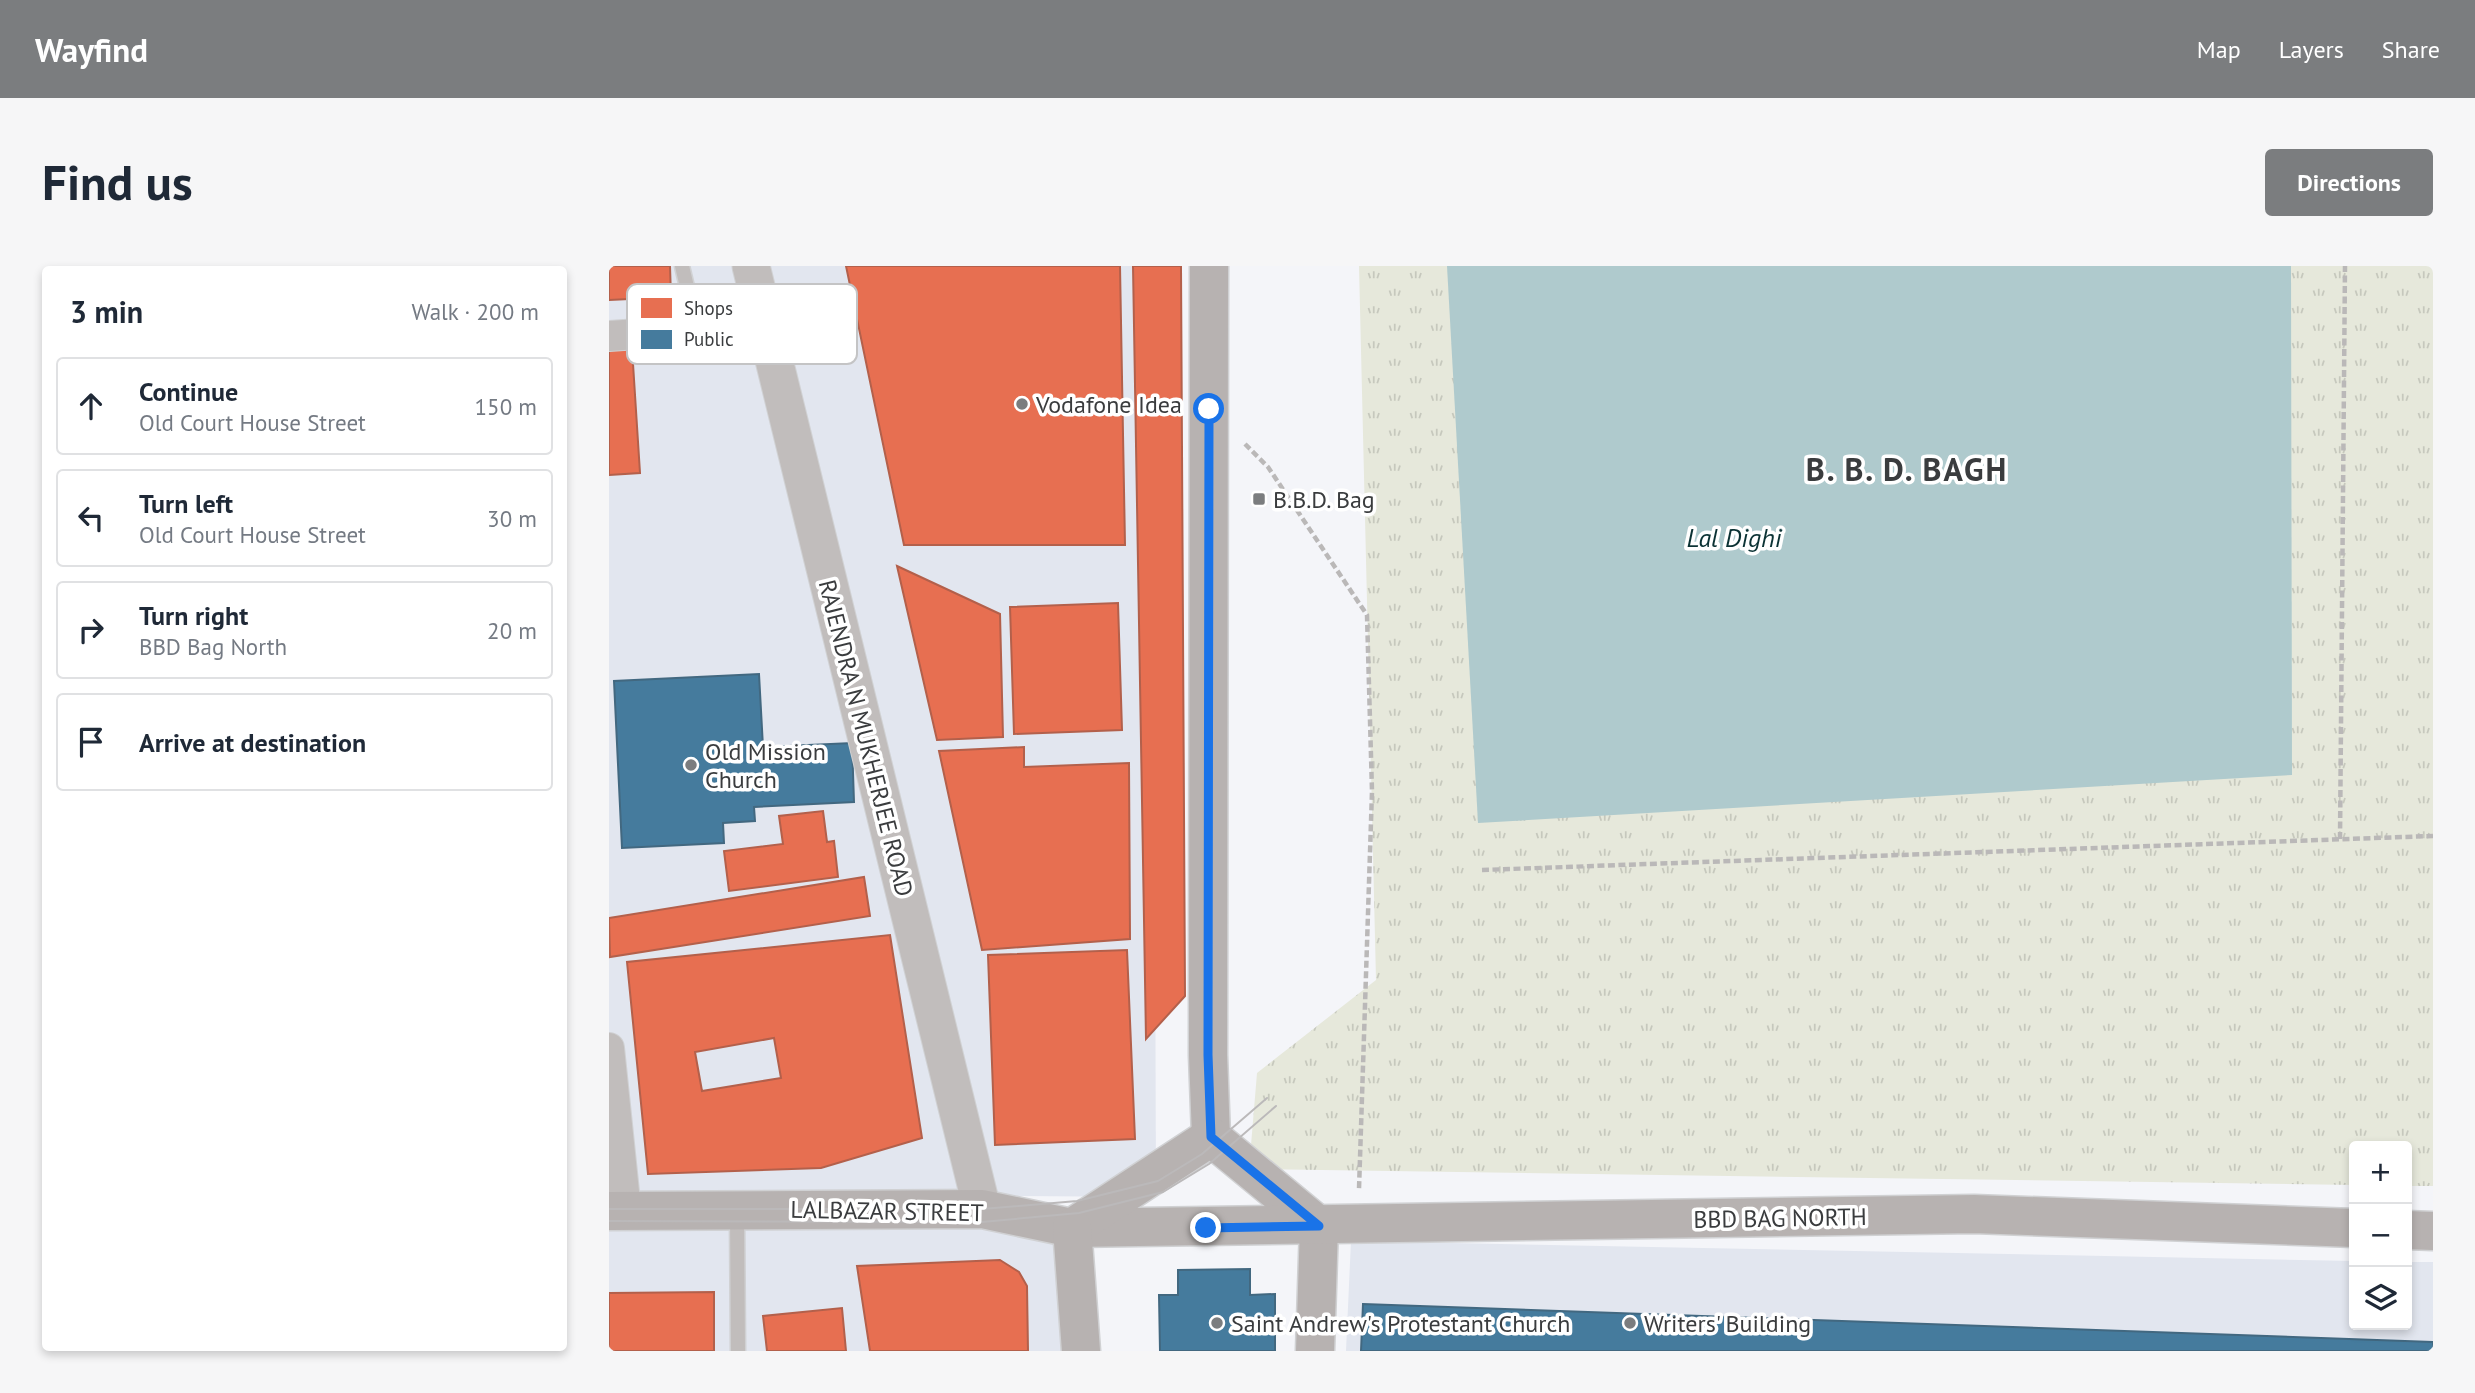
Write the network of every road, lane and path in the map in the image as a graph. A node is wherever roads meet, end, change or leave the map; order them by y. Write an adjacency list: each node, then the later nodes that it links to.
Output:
1 (682, 266): 5 (lane)
2 (751, 266): 6 (street, RAJENDRA N MUKHERJEE ROAD)
3 (1209, 266): 15 (main road)
4 (2345, 266): 12 (path)
5 (686, 284)
6 (755, 284)
7 (627, 334): 8 (street)
8 (609, 335)
9 (775, 364): 16 (street, RAJENDRA N MUKHERJEE ROAD)
10 (1268, 467): 19 (path)
11 (2433, 835): 12 (path)
12 (2340, 839): 13 (path)
13 (1482, 870)
14 (609, 1048): 18 (street)
15 (1211, 1137): 20 (main road); 21 (main road)
16 (982, 1209): 17 (main road, LALBAZAR STREET); 21 (main road, LALBAZAR STREET)
17 (737, 1210): 18 (main road, LALBAZAR STREET); 26 (lane)
18 (617, 1211)
19 (1358, 1225): 20 (main road, BBD BAG NORTH); 23 (main road, BBD BAG NORTH)
20 (1319, 1226): 22 (main road, BBD BAG NORTH); 28 (main road)
21 (1072, 1228): 22 (main road, LALBAZAR STREET); 27 (main road)
22 (1206, 1228)
23 (2349, 1228)
24 (2412, 1230): 25 (main road)
25 (2433, 1231)
26 (738, 1351)
27 (1081, 1351)
28 (1315, 1351)

